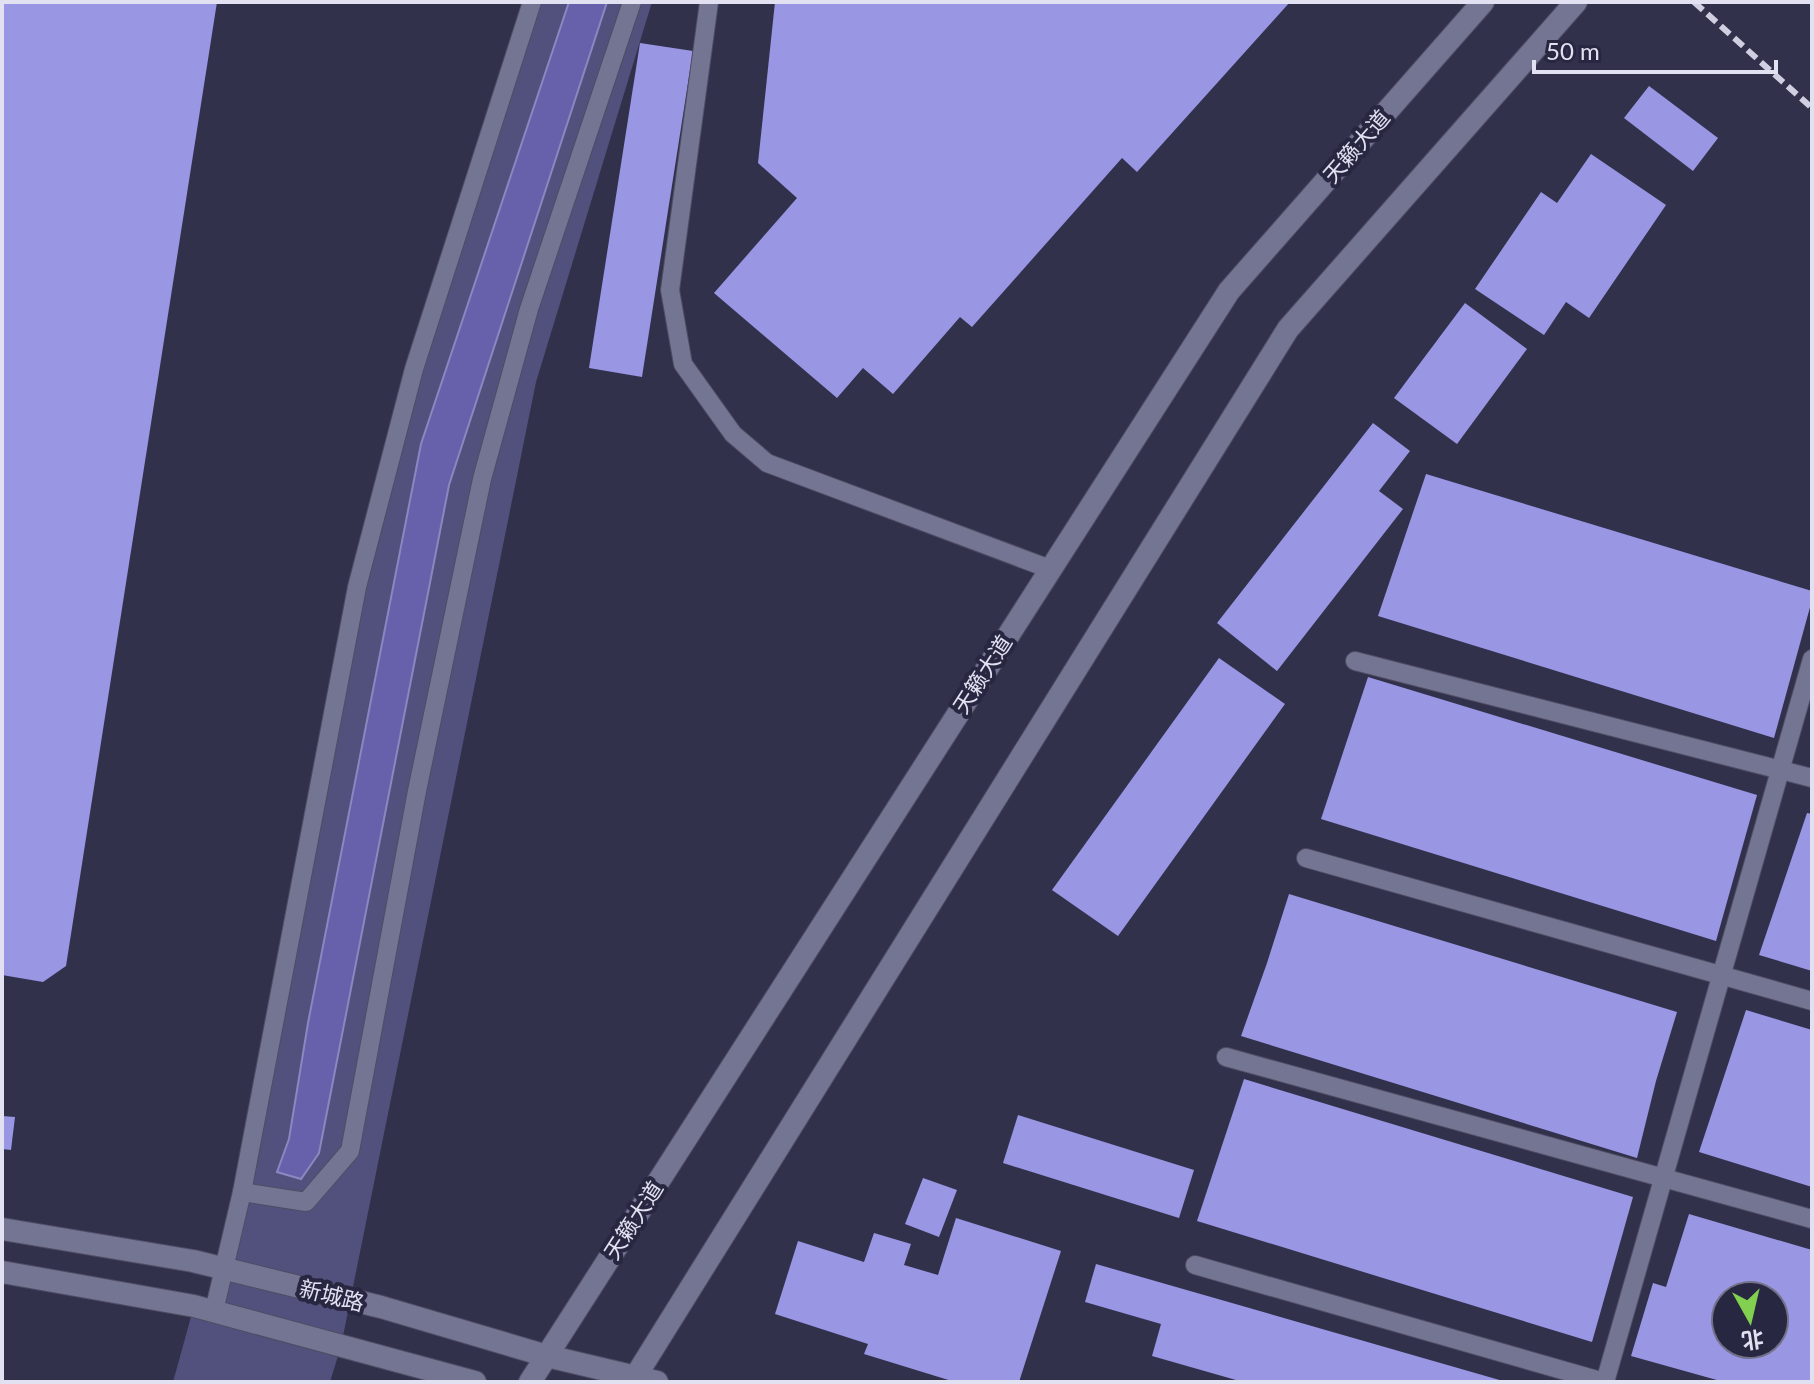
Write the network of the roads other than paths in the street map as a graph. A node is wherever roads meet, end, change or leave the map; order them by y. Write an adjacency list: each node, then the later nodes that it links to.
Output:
1 (532, 2): 16 (lane)
2 (632, 2): 16 (lane)
3 (709, 2): 6 (lane)
4 (1483, 2): 6 (main road, 天籁大道)
5 (1576, 2): 24 (main road)
6 (1050, 569): 23 (main road, 天籁大道)
7 (1812, 659): 9 (lane)
8 (1355, 661): 9 (lane)
9 (1780, 769): 10 (lane); 12 (lane)
10 (1812, 778)
11 (1306, 858): 12 (lane)
12 (1722, 974): 13 (lane); 15 (lane)
13 (1812, 1001)
14 (1226, 1057): 15 (lane)
15 (1663, 1180): 17 (lane); 27 (lane)
16 (242, 1192): 20 (lane)
17 (1812, 1219)
18 (2, 1229): 20 (main road, 新城路)
19 (1195, 1265): 27 (lane)
20 (224, 1269): 22 (lane); 23 (main road, 新城路)
21 (2, 1272): 22 (main road)
22 (214, 1311): 25 (main road)
23 (547, 1356): 24 (main road, 新城路); 26 (main road, 天籁大道)
24 (642, 1380)
25 (475, 1382)
26 (530, 1382)
27 (1604, 1382)

